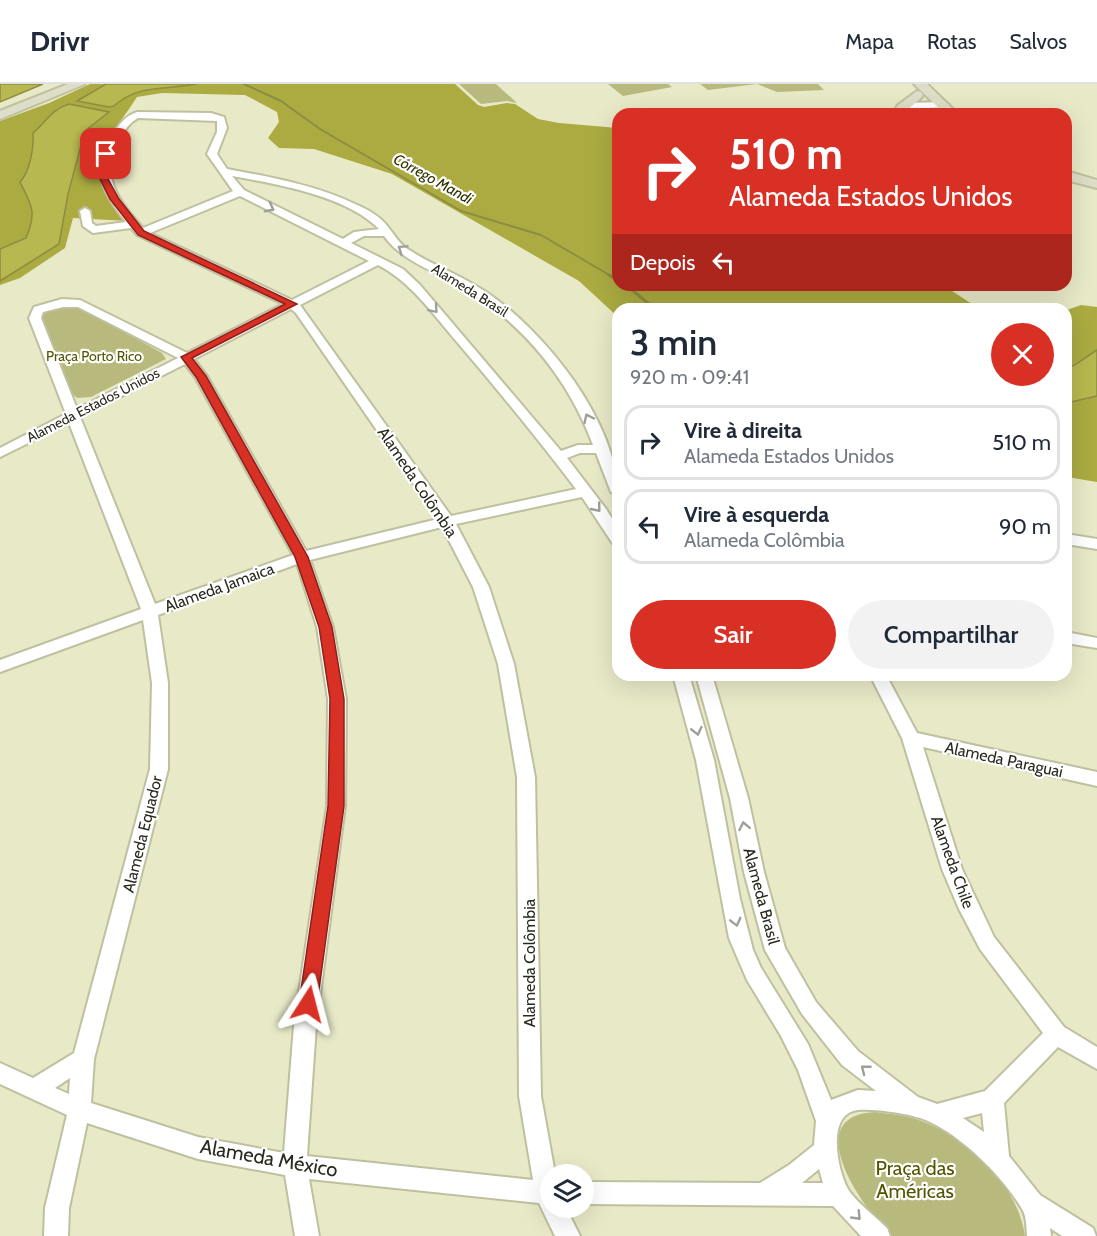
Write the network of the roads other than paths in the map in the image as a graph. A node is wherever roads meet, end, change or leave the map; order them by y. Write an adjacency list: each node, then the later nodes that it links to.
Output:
1 (79, 84): 6 (main road)
2 (919, 96): 3 (main road); 4 (main road); 5 (street)
3 (902, 108)
4 (944, 108)
5 (944, 108)
6 (0, 116)
7 (137, 116): 8 (street, Alameda Brasil); 11 (street, Alameda Colômbia)
8 (226, 172): 9 (street, Alameda Brasil); 12 (street, Alameda Brasil)
9 (240, 192): 11 (street); 13 (street, Alameda Brasil, one-way to 13)
10 (85, 211): 11 (street)
11 (137, 229): 15 (street, Alameda Colômbia)
12 (387, 232): 13 (street); 18 (street, Alameda Brasil, one-way to 12)
13 (344, 244): 14 (street, Alameda Brasil)
14 (380, 260): 15 (street, Alameda Estados Unidos); 20 (street, Alameda Brasil, one-way to 20)
15 (292, 304): 16 (street, Alameda Estados Unidos); 23 (street, Alameda Colômbia)
16 (186, 357): 17 (street, Alameda Estados Unidos); 17 (street, Alameda Equador); 27 (street)
17 (72, 415): 19 (street, Alameda Estados Unidos); 28 (street, Alameda Equador)
18 (601, 449): 20 (street); 21 (street, Alameda Brasil)
19 (0, 453)
20 (558, 457): 22 (street, Alameda Brasil)
21 (612, 475)
22 (584, 492): 23 (street, Alameda Jamaica); 24 (street, Alameda Brasil, one-way to 24)
23 (447, 521): 27 (street, Alameda Jamaica); 49 (street, Alameda Colômbia)
24 (612, 526)
25 (1072, 540): 26 (street)
26 (1097, 544)
27 (302, 557): 28 (street, Alameda Jamaica); 50 (street)
28 (150, 612): 31 (street, Alameda Jamaica); 38 (street, Alameda Equador)
29 (1072, 638): 30 (street)
30 (1097, 643)
31 (0, 666)
32 (683, 681): 46 (street, Alameda Brasil, one-way to 46)
33 (706, 681): 44 (street, Alameda Brasil, one-way to 33)
34 (881, 681): 35 (street, Alameda Chile)
35 (911, 738): 36 (street, Alameda Paraguai); 37 (street, Alameda Chile)
36 (1097, 779)
37 (1056, 1034): 39 (street); 42 (street)
38 (83, 1059): 41 (street); 43 (street, Alameda Equador)
39 (1097, 1059)
40 (0, 1073): 41 (street, Alameda México)
41 (34, 1089): 43 (street, Alameda México)
42 (992, 1100): 45 (street); 48 (street)
43 (75, 1102): 50 (street, Alameda México); 57 (street, Alameda Equador)
44 (911, 1105): 45 (street); 46 (street)
45 (937, 1114): 48 (street)
46 (827, 1121): 47 (street)
47 (825, 1150): 52 (street); 53 (street)
48 (998, 1160): 55 (street)
49 (543, 1164)
50 (295, 1166): 54 (street, Alameda México); 58 (street)
51 (594, 1194): 52 (street)
52 (764, 1194): 53 (street)
53 (838, 1195): 60 (street, one-way to 60)
54 (540, 1198)
55 (1036, 1217): 61 (street); 62 (street); 63 (street)
56 (559, 1218): 59 (street, Alameda Colômbia)
57 (56, 1236)
58 (307, 1236)
59 (568, 1236)
60 (878, 1236)
61 (1053, 1236)
62 (1068, 1236)
63 (1084, 1236)

